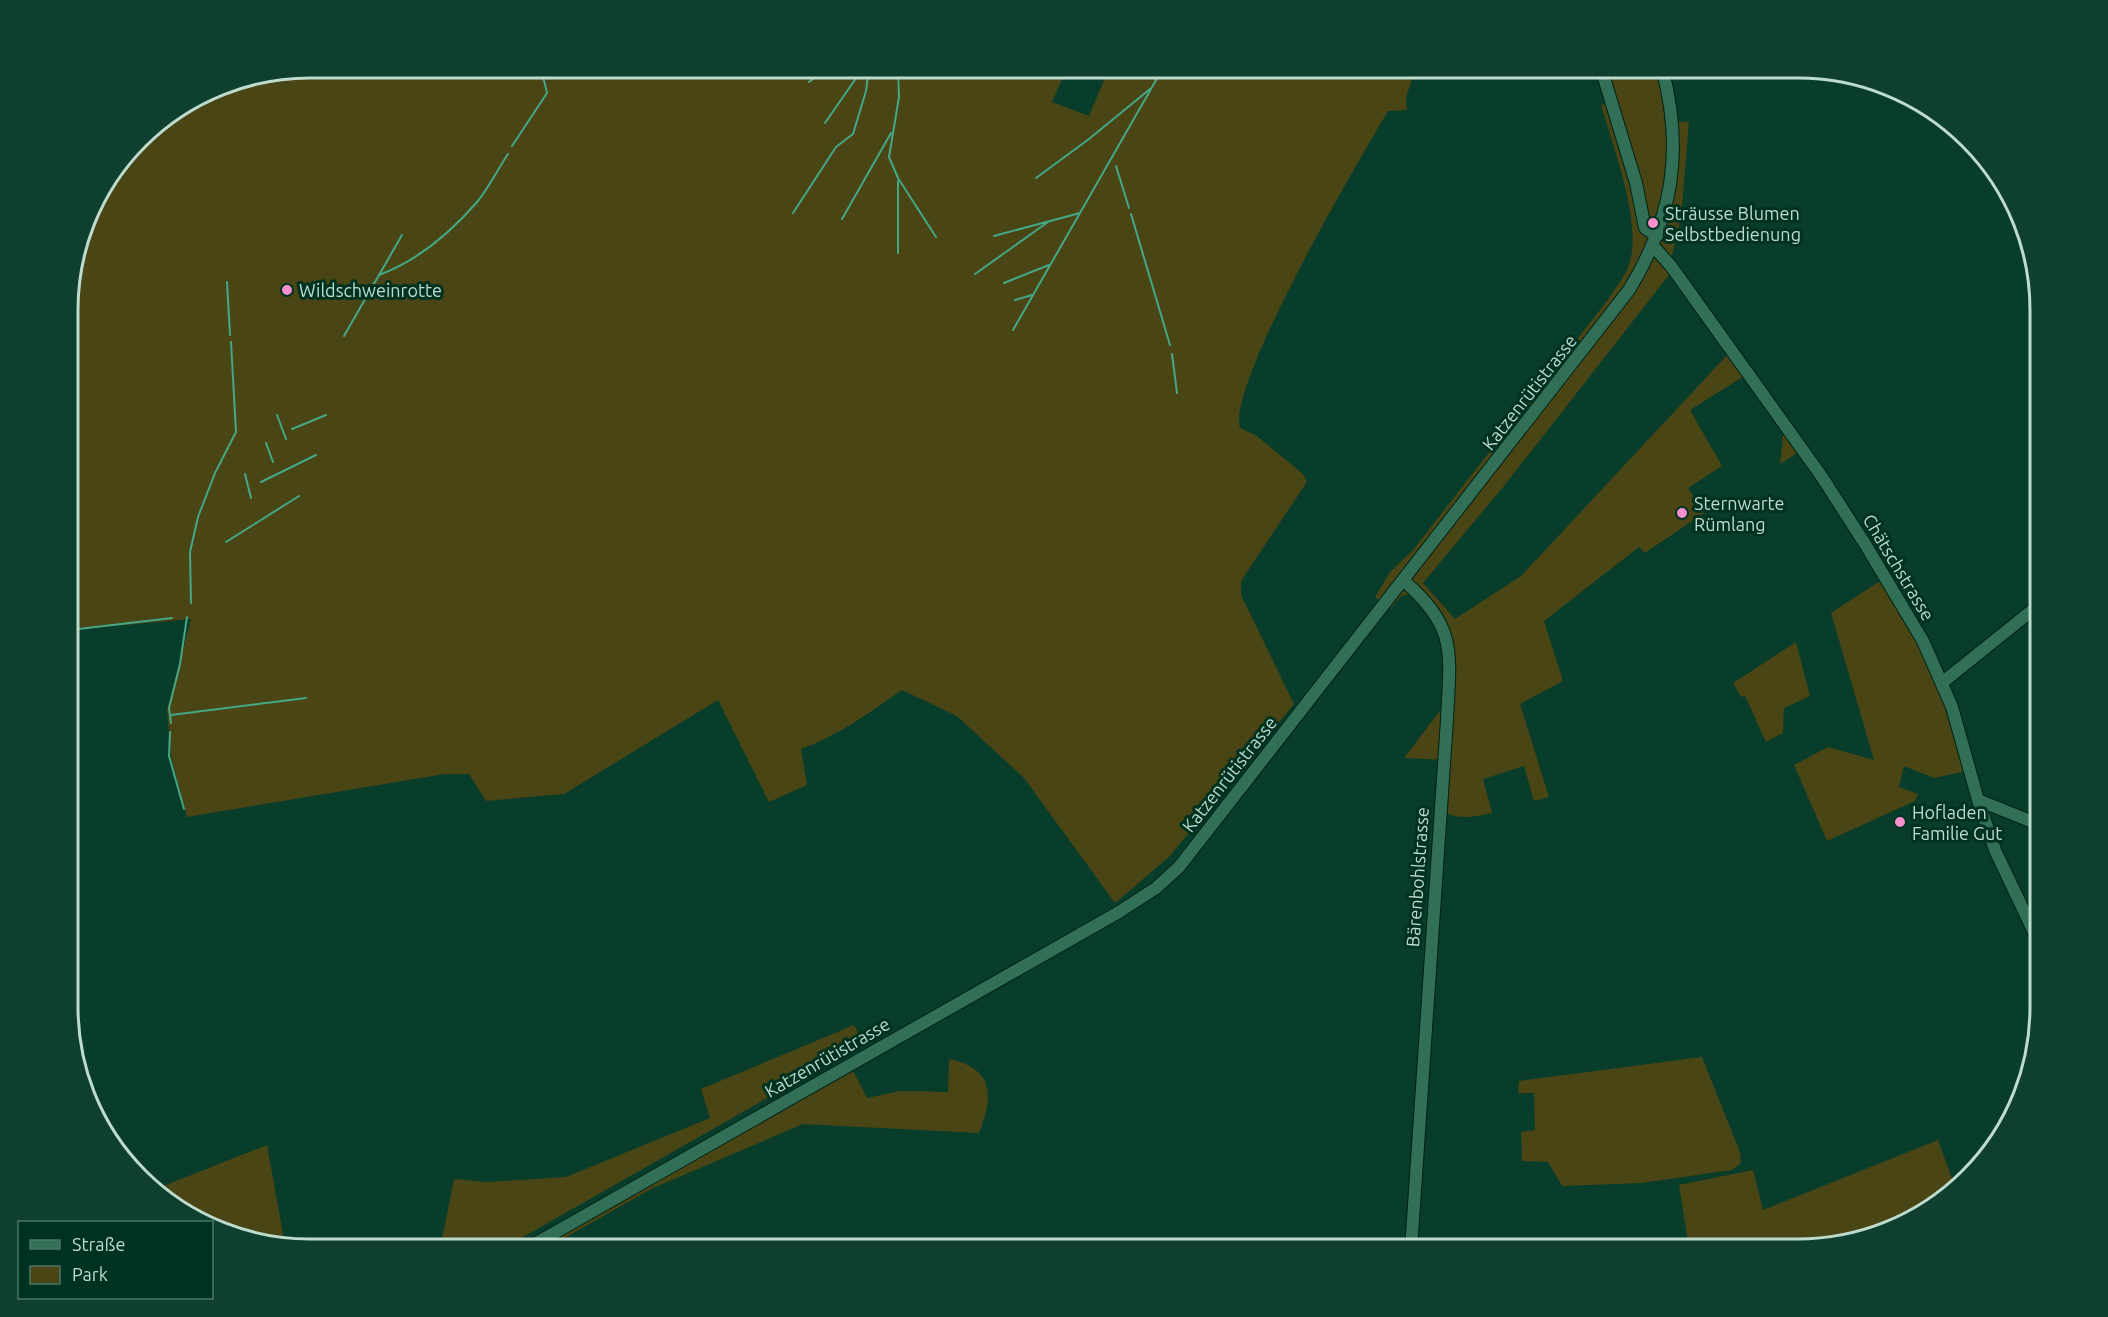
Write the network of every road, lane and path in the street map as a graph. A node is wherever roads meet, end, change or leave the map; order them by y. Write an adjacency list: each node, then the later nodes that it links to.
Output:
1 (1604, 78): 3 (street, Chätschstrasse)
2 (1664, 78): 3 (street, Katzenrütistrasse)
3 (1655, 241): 4 (street, Katzenrütistrasse); 6 (street, Chätschstrasse)
4 (1404, 581): 10 (street, Katzenrütistrasse); 11 (street, Bärenbohlstrasse)
5 (2030, 612): 6 (street)
6 (1943, 682): 7 (street, Chätschstrasse)
7 (1978, 800): 8 (street); 9 (street, Chätschstrasse)
8 (2030, 821)
9 (2030, 924)
10 (544, 1239)
11 (1411, 1239)

